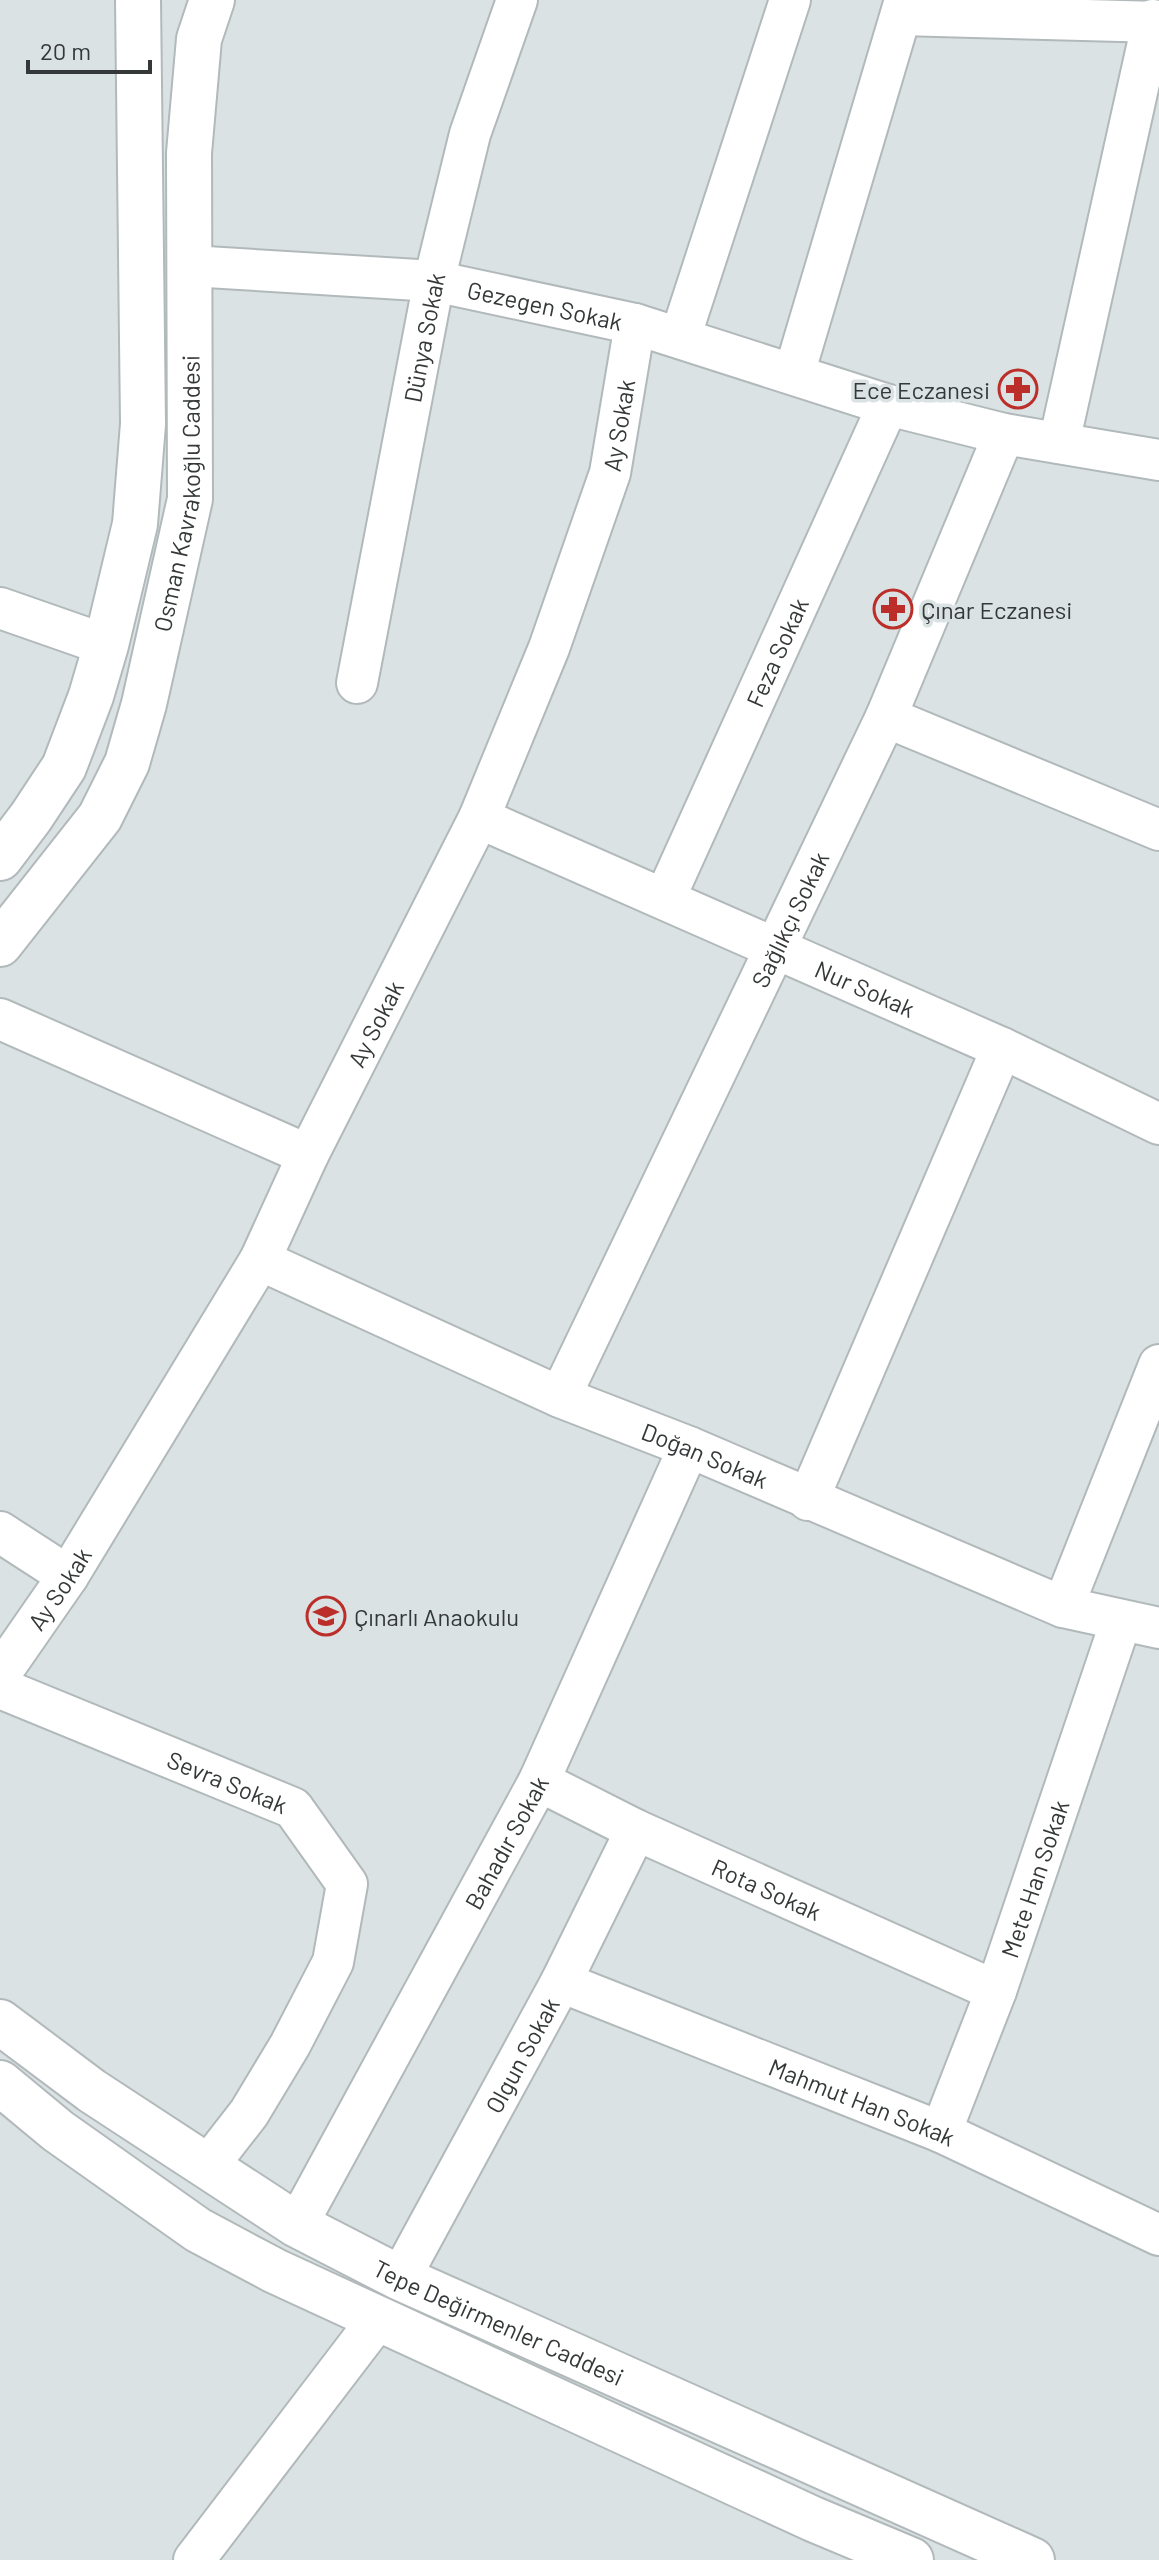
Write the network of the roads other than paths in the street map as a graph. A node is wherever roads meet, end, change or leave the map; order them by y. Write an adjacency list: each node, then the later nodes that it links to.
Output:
1 (138, 0): 17 (street, Osman Kavrakoğlu Caddesi)
2 (212, 0): 7 (street, Osman Kavrakoğlu Caddesi)
3 (517, 0): 8 (street, Dünya Sokak)
4 (790, 0): 10 (street)
5 (903, 8): 6 (street); 11 (street)
6 (1156, 21): 14 (street)
7 (190, 266): 8 (street, Gezegen Sokak); 24 (street, Osman Kavrakoğlu Caddesi)
8 (434, 281): 9 (street, Gezegen Sokak); 18 (street, Dünya Sokak)
9 (635, 324): 10 (street, Gezegen Sokak); 20 (street, Ay Sokak)
10 (680, 338): 11 (street, Gezegen Sokak)
11 (794, 374): 12 (street, Gezegen Sokak)
12 (888, 405): 13 (street, Gezegen Sokak); 23 (street, Feza Sokak)
13 (1004, 434): 14 (street, Gezegen Sokak); 19 (street, Sağlıkçı Sokak)
14 (1059, 443): 15 (street, Gezegen Sokak)
15 (1159, 460)
16 (0, 608): 17 (street)
17 (106, 645): 22 (street, Osman Kavrakoğlu Caddesi)
18 (357, 683)
19 (886, 717): 21 (street); 25 (street, Sağlıkçı Sokak)
20 (479, 818): 23 (street, Nur Sokak); 29 (street, Ay Sokak)
21 (1159, 830)
22 (0, 858)
23 (665, 898): 25 (street, Nur Sokak)
24 (0, 944)
25 (774, 948): 27 (street, Nur Sokak); 32 (street, Sağlıkçı Sokak)
26 (0, 1019): 29 (street)
27 (1002, 1048): 28 (street, Nur Sokak); 35 (street)
28 (1159, 1124)
29 (308, 1155): 30 (street, Ay Sokak)
30 (260, 1260): 32 (street, Doğan Sokak); 37 (street, Ay Sokak)
31 (1159, 1365): 33 (street)
32 (560, 1397): 34 (street, Doğan Sokak)
33 (1151, 1414): 38 (street)
34 (689, 1447): 35 (street, Doğan Sokak); 42 (street, Bahadır Sokak)
35 (808, 1500): 38 (street, Doğan Sokak)
36 (0, 1532): 37 (street)
37 (68, 1576): 40 (street, Ay Sokak)
38 (1063, 1607): 39 (street, Doğan Sokak)
39 (1140, 1625): 45 (street, Mete Han Sokak)
40 (0, 1674)
41 (0, 1688): 49 (street, Sevra Sokak)
42 (539, 1781): 43 (street, Rota Sokak); 50 (street, Bahadır Sokak)
43 (636, 1830): 44 (street, Olgun Sokak); 45 (street, Rota Sokak)
44 (561, 1982): 48 (street, Mahmut Han Sokak); 53 (street, Olgun Sokak)
45 (996, 1991): 48 (street, Mete Han Sokak)
46 (0, 2022): 49 (street, Tepe Değirmenler Caddesi)
47 (0, 2083): 52 (street, Tepe Değirmenler Caddesi)
48 (941, 2132): 51 (street, Mahmut Han Sokak)
49 (207, 2167): 50 (street, Tepe Değirmenler Caddesi)
50 (297, 2225): 52 (street); 53 (street, Tepe Değirmenler Caddesi)
51 (1159, 2235)
52 (275, 2271): 54 (street, Tepe Değirmenler Caddesi)
53 (400, 2278): 54 (street); 57 (street, Tepe Değirmenler Caddesi)
54 (378, 2319): 55 (street); 56 (street, Tepe Değirmenler Caddesi)
55 (194, 2560)
56 (911, 2560)
57 (1032, 2560)

